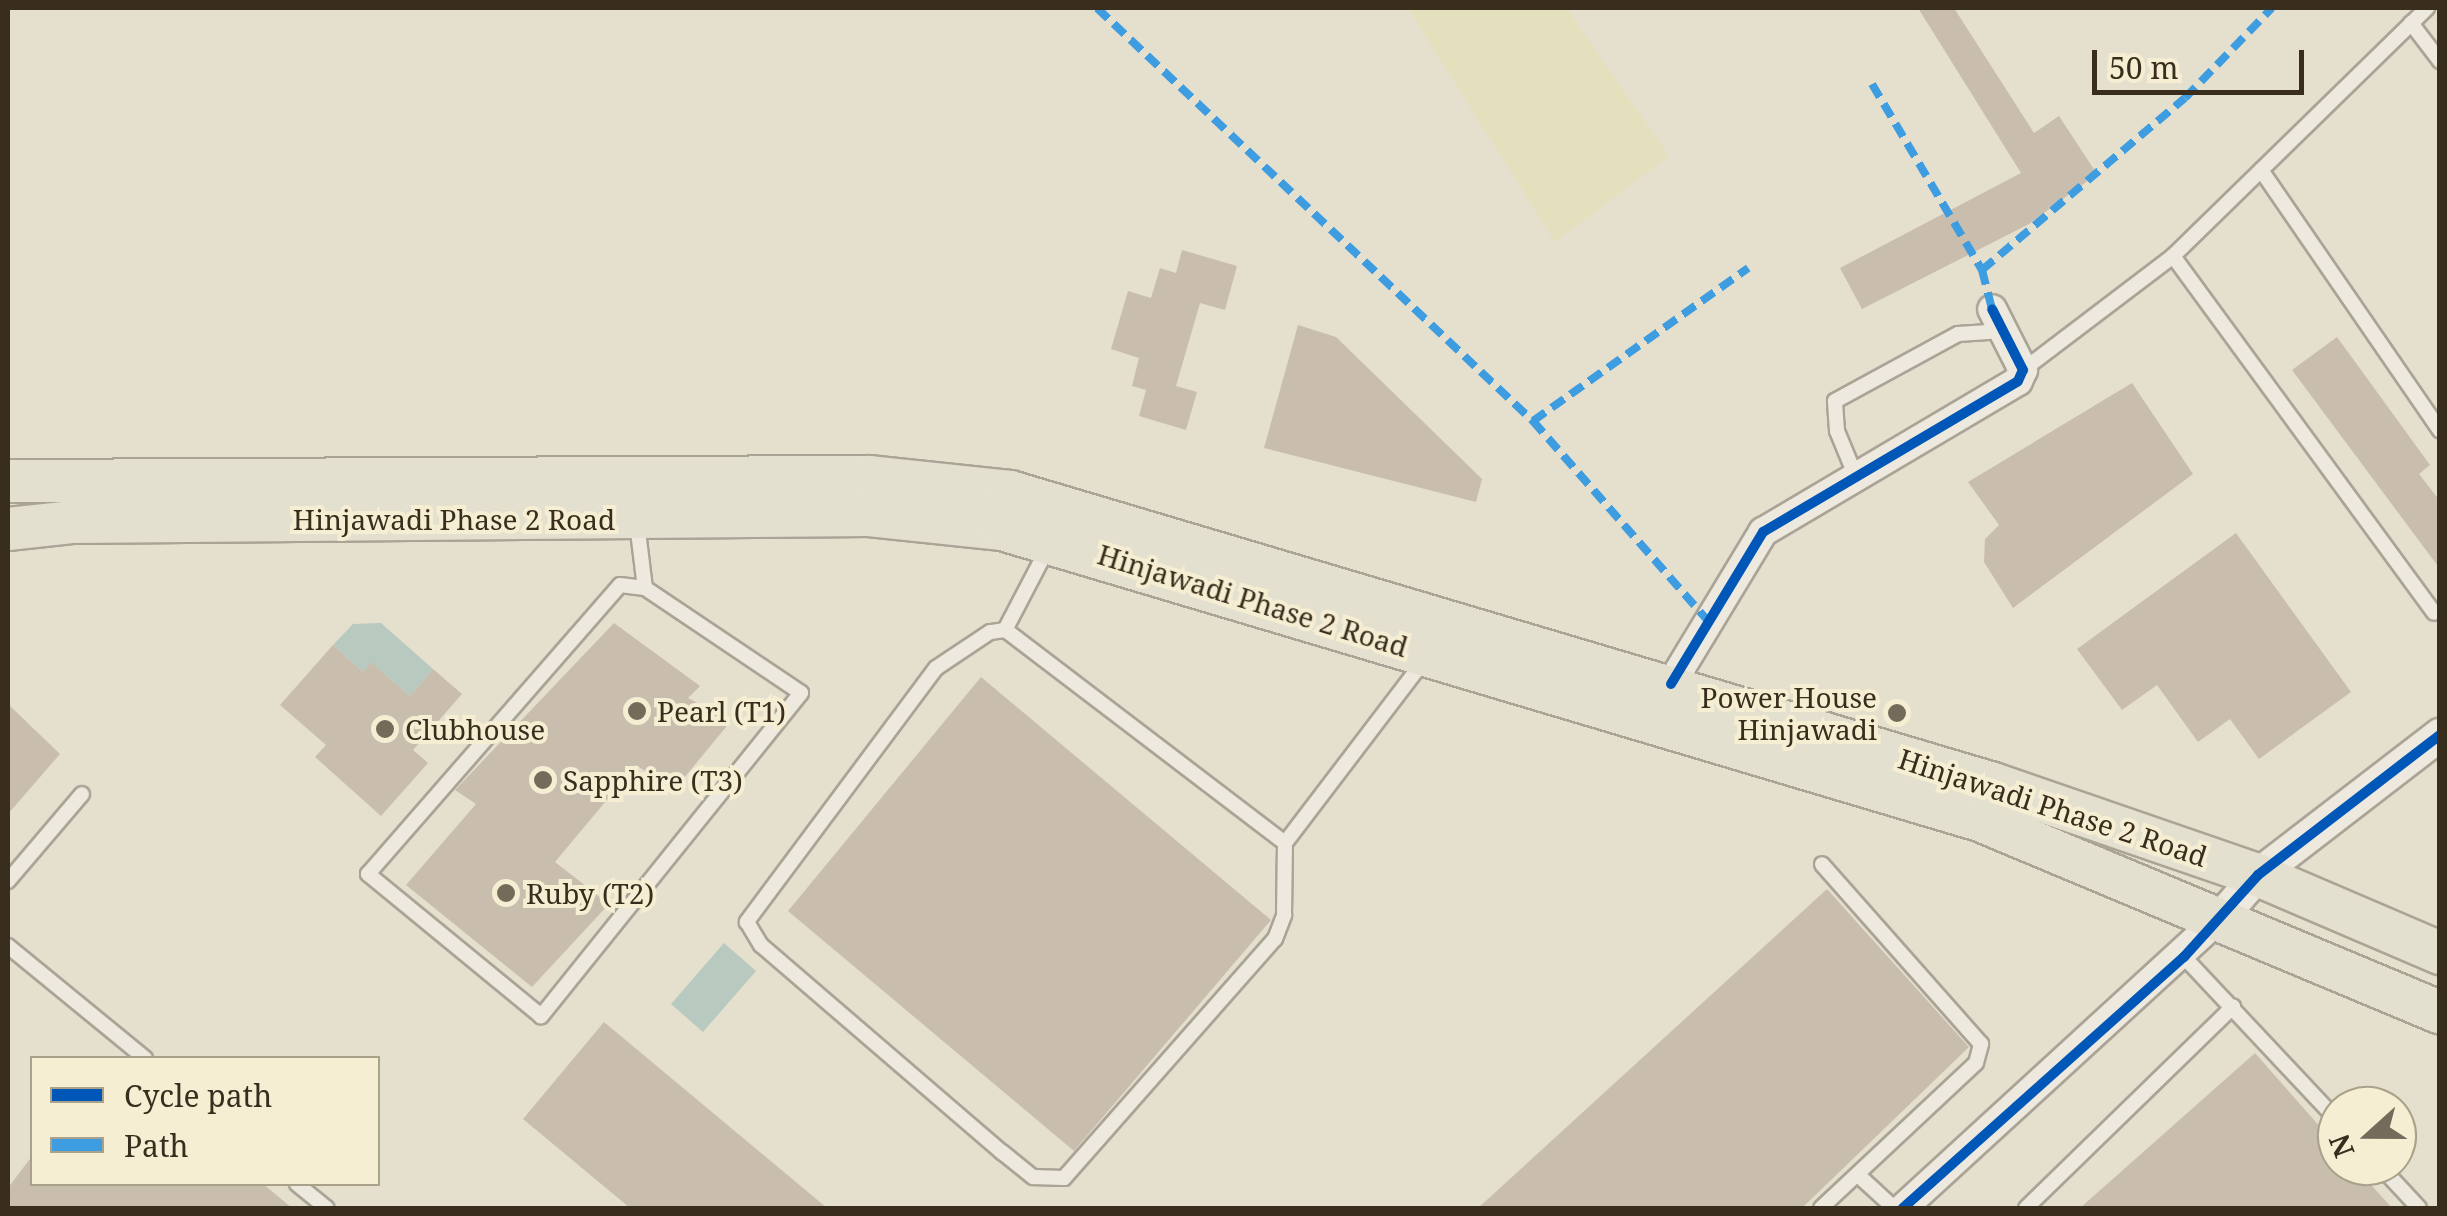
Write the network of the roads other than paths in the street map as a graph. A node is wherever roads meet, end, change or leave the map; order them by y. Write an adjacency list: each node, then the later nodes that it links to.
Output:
1 (2427, 8): 2 (lane)
2 (2411, 23): 3 (lane); 4 (lane)
3 (2440, 61)
4 (2261, 170): 5 (lane); 8 (lane)
5 (2173, 256): 7 (lane); 15 (lane)
6 (1998, 320): 7 (street); 9 (lane)
7 (2023, 370): 9 (street)
8 (2440, 430)
9 (1854, 472): 18 (street)
10 (8, 481): 12 (main road, Hinjawadi Phase 2 Road)
11 (636, 517): 12 (main road, Hinjawadi Phase 2 Road); 13 (main road, Hinjawadi Phase 2 Road); 14 (lane)
12 (1040, 525): 16 (lane); 17 (main road, Hinjawadi Phase 2 Road); 18 (main road, Hinjawadi Phase 2 Road)
13 (8, 529)
14 (645, 588): 14 (lane)
15 (2434, 613)
16 (1005, 630): 21 (lane); 21 (lane)
17 (1430, 654): 21 (lane); 25 (main road, Hinjawadi Phase 2 Road)
18 (1671, 684): 23 (main road, Hinjawadi Phase 2 Road)
19 (2440, 735): 23 (street)
20 (82, 794): 24 (lane)
21 (1284, 843)
22 (1822, 864): 33 (lane)
23 (2258, 875): 25 (street); 27 (main road, Hinjawadi Phase 2 Road)
24 (8, 880)
25 (2222, 915): 28 (street); 30 (main road, Hinjawadi Phase 2 Road)
26 (8, 946): 31 (lane)
27 (2440, 953)
28 (2184, 957): 29 (lane); 39 (street)
29 (2233, 1007): 32 (lane); 40 (lane)
30 (2440, 1012)
31 (143, 1056)
32 (2317, 1098)
33 (1858, 1175): 37 (lane); 38 (lane)
34 (300, 1186): 36 (lane)
35 (2399, 1186): 41 (lane)
36 (327, 1208)
37 (1821, 1208)
38 (1894, 1208)
39 (1903, 1208)
40 (2026, 1208)
41 (2419, 1208)

